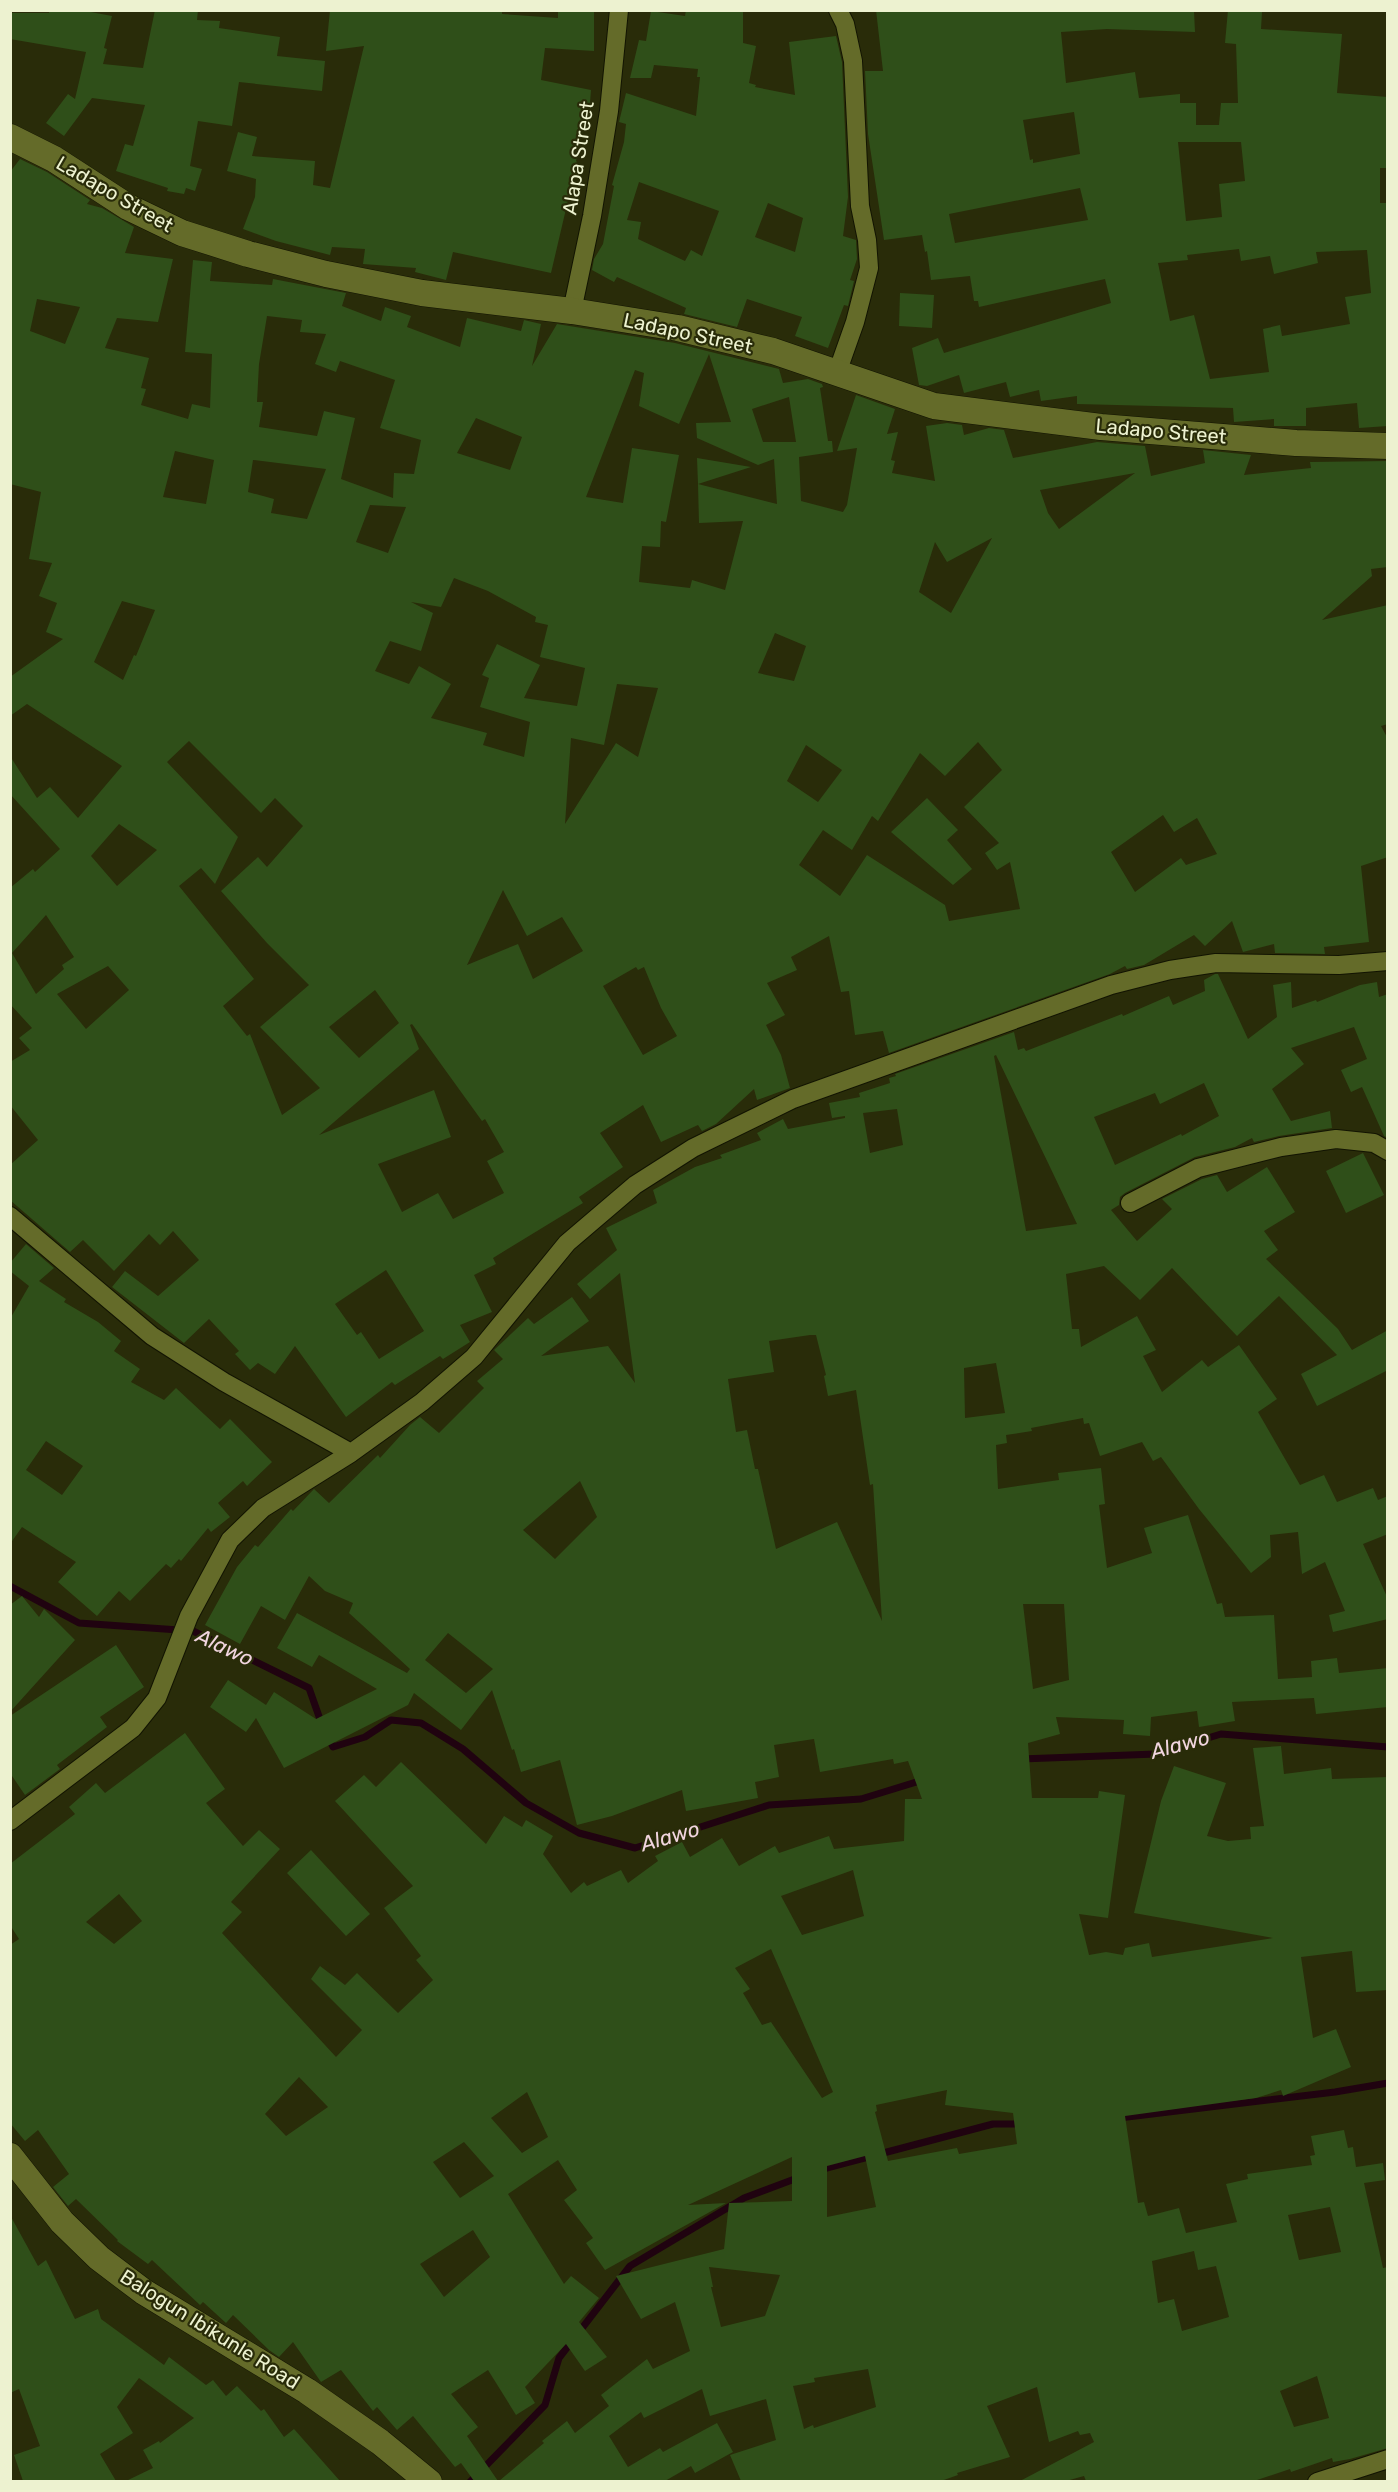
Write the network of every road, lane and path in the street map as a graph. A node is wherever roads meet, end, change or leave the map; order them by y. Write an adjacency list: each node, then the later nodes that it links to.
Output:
1 (619, 10): 4 (street, Alapa Street)
2 (838, 10): 5 (street)
3 (10, 138): 4 (main road, Ladapo Street)
4 (572, 311): 5 (main road, Ladapo Street)
5 (837, 374): 6 (main road, Ladapo Street)
6 (1388, 446)
7 (1388, 961): 11 (street)
8 (1388, 1151): 9 (street)
9 (1130, 1203)
10 (10, 1216): 11 (street)
11 (351, 1453): 12 (street)
12 (10, 1821)
13 (10, 2156): 15 (main road, Balogun Ibikunle Road)
14 (1388, 2459): 16 (street)
15 (429, 2481)
16 (1317, 2481)

